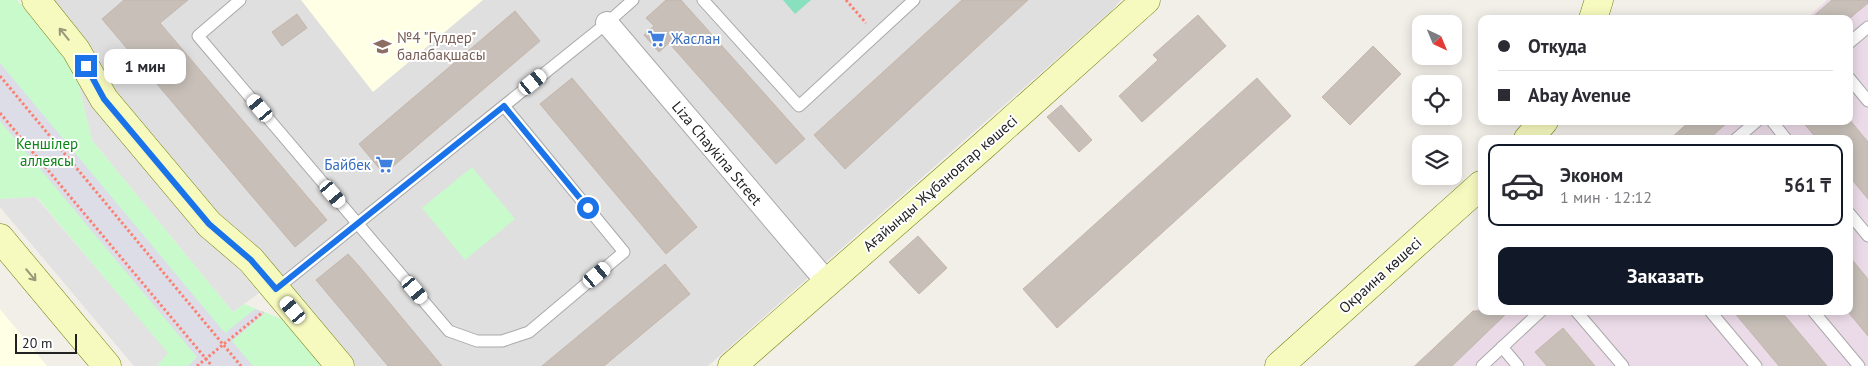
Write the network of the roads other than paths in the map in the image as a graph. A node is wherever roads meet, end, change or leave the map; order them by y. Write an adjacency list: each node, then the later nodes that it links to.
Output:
1 (36, 0): 27 (street, one-way to 1)
2 (240, 0): 23 (lane)
3 (633, 0): 9 (lane)
4 (703, 0): 5 (lane)
5 (914, 0)
6 (1146, 0): 26 (street, Ағайынды Жұбановтар көшесі)
7 (1599, 0): 8 (street)
8 (1594, 15)
9 (607, 23): 14 (lane); 26 (street, Liza Chaykina Street)
10 (1868, 27): 11 (lane)
11 (1853, 40)
12 (1853, 83): 13 (lane)
13 (1868, 101)
14 (504, 106): 23 (lane); 23 (lane)
15 (1540, 125): 18 (street)
16 (1752, 125): 19 (lane)
17 (1775, 125): 20 (lane)
18 (1532, 135)
19 (1741, 135)
20 (1783, 135)
21 (1478, 188): 36 (street, Окраина көшесі)
22 (1853, 218): 24 (lane)
23 (358, 223): 27 (lane)
24 (1868, 236)
25 (0, 238): 33 (street, one-way to 33)
26 (827, 282): 35 (street, Ағайынды Жұбановтар көшесі)
27 (279, 292): 34 (street)
28 (1537, 315): 32 (lane)
29 (1579, 315): 39 (lane)
30 (1713, 315): 40 (lane)
31 (1815, 315): 41 (lane)
32 (1502, 347): 37 (lane); 38 (lane)
33 (106, 366)
34 (340, 366)
35 (732, 366)
36 (1279, 366)
37 (1482, 366)
38 (1518, 366)
39 (1624, 366)
40 (1756, 366)
41 (1859, 366)

